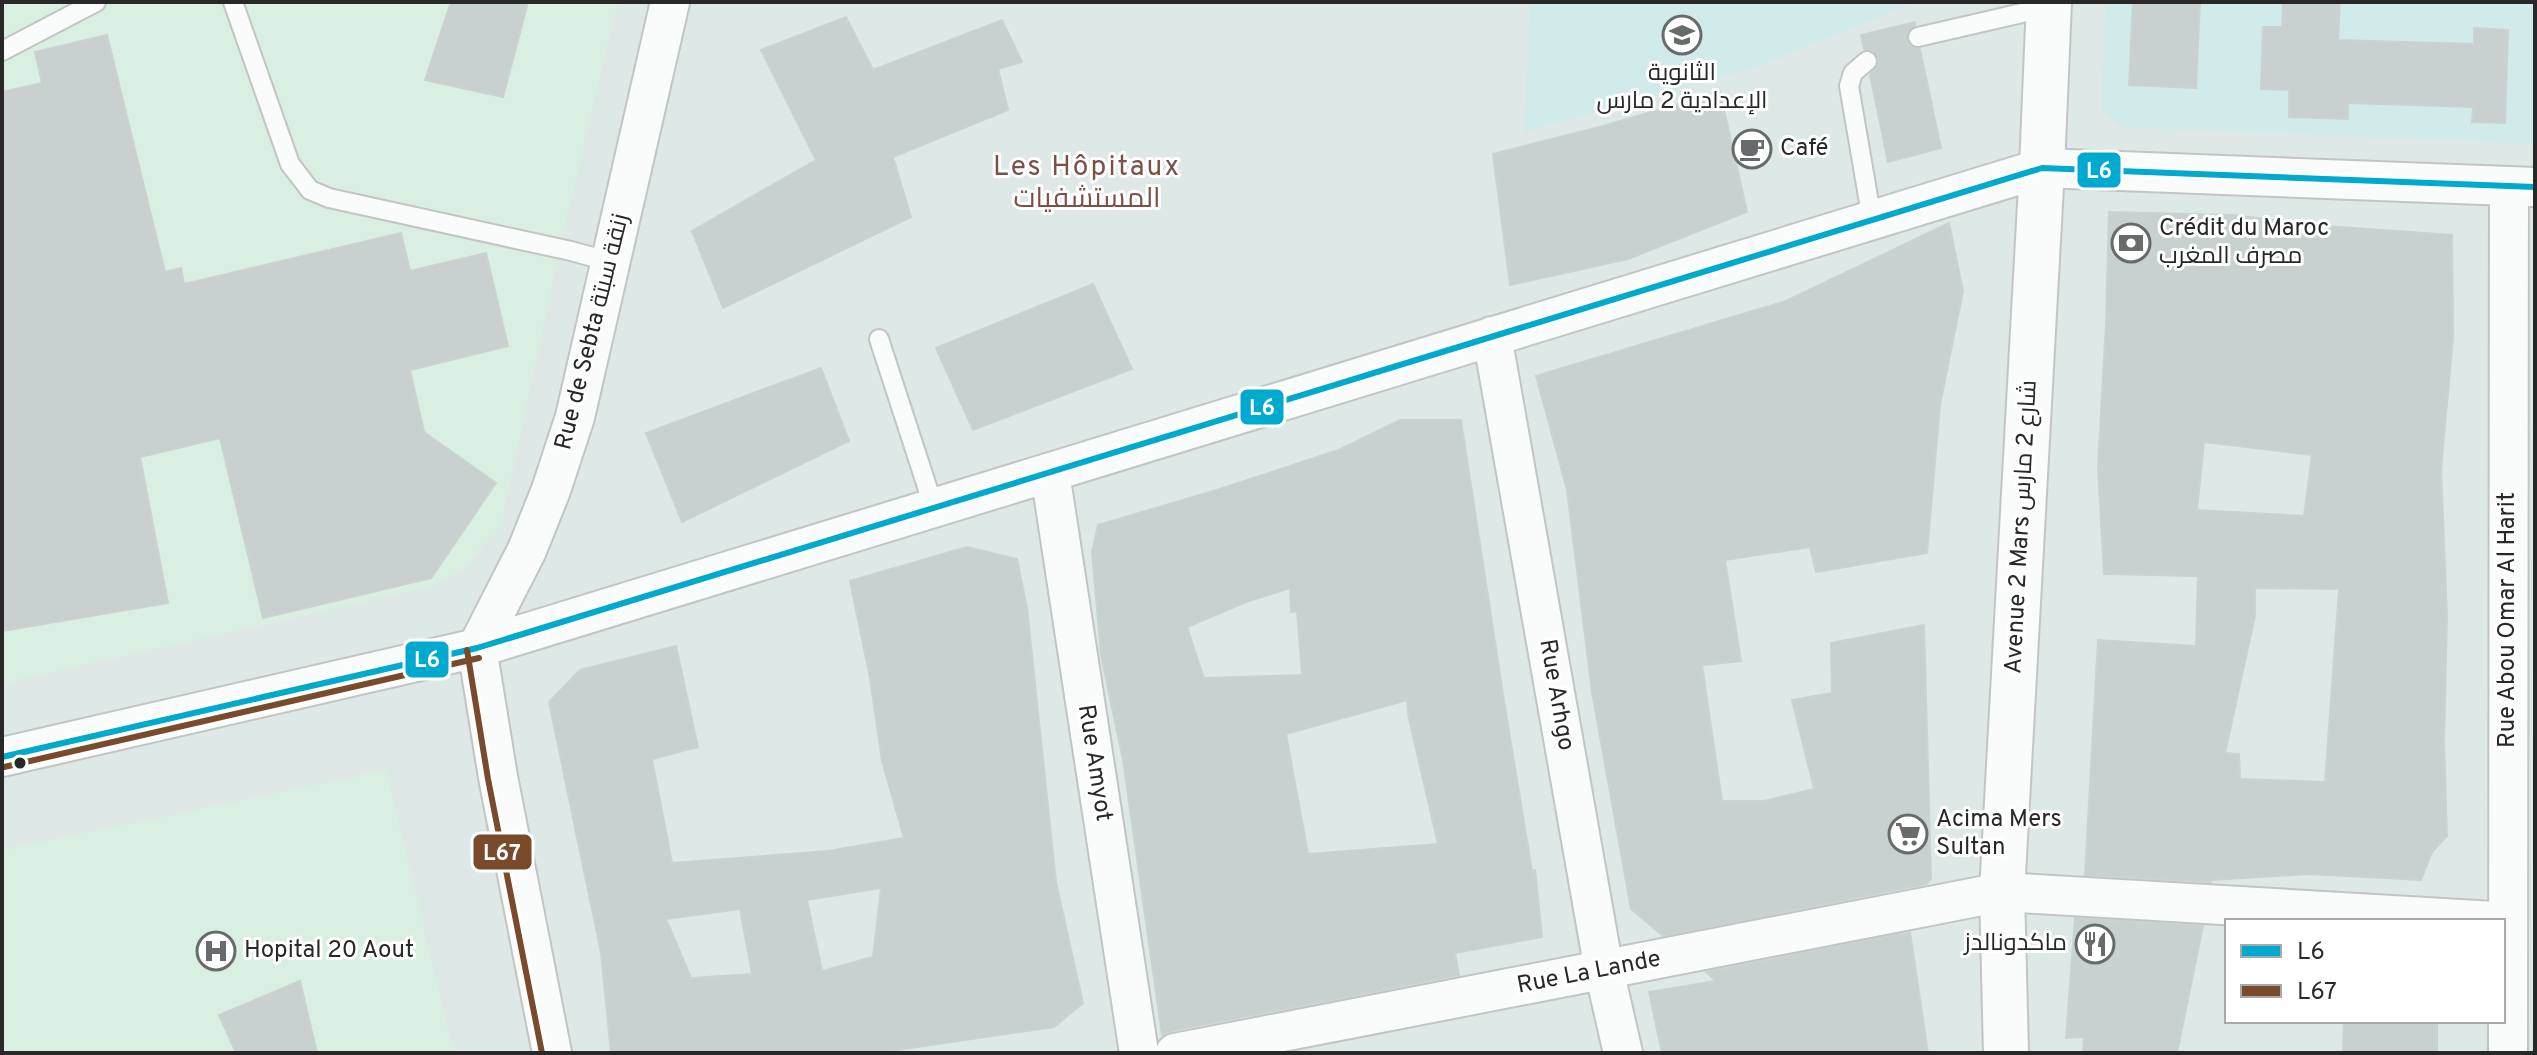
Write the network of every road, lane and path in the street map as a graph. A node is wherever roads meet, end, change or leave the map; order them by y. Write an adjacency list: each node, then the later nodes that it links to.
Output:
1 (96, 2): 6 (lane)
2 (233, 2): 11 (lane)
3 (670, 2): 11 (street, Rue de Sebta زنقة سبتة)
4 (2048, 4): 5 (lane); 8 (main road, Avenue 2 Mars شارع 2 مارس)
5 (1918, 37)
6 (2, 51)
7 (1867, 61): 10 (lane)
8 (2042, 168): 9 (street); 10 (street); 18 (main road, Avenue 2 Mars شارع 2 مارس)
9 (2522, 187): 20 (street, Rue Abou Omar Al Harit)
10 (1872, 220): 12 (street)
11 (611, 262): 16 (street, Rue de Sebta زنقة سبتة)
12 (1492, 336): 14 (street); 21 (street, Rue Arhgo)
13 (879, 339): 15 (lane)
14 (1050, 473): 15 (street); 23 (street, Rue Amyot)
15 (934, 508): 16 (street)
16 (477, 648): 17 (street); 22 (street)
17 (2, 757)
18 (2002, 892): 19 (street, Rue La Lande); 21 (street, Rue La Lande); 26 (main road, Avenue 2 Mars شارع 2 مارس)
19 (2459, 919)
20 (2510, 922): 27 (street, Rue Abou Omar Al Harit)
21 (1604, 970): 24 (street, Rue La Lande); 25 (street, Rue Arhgo)
22 (552, 1053)
23 (1139, 1053)
24 (1175, 1053)
25 (1623, 1053)
26 (2006, 1053)
27 (2508, 1053)

